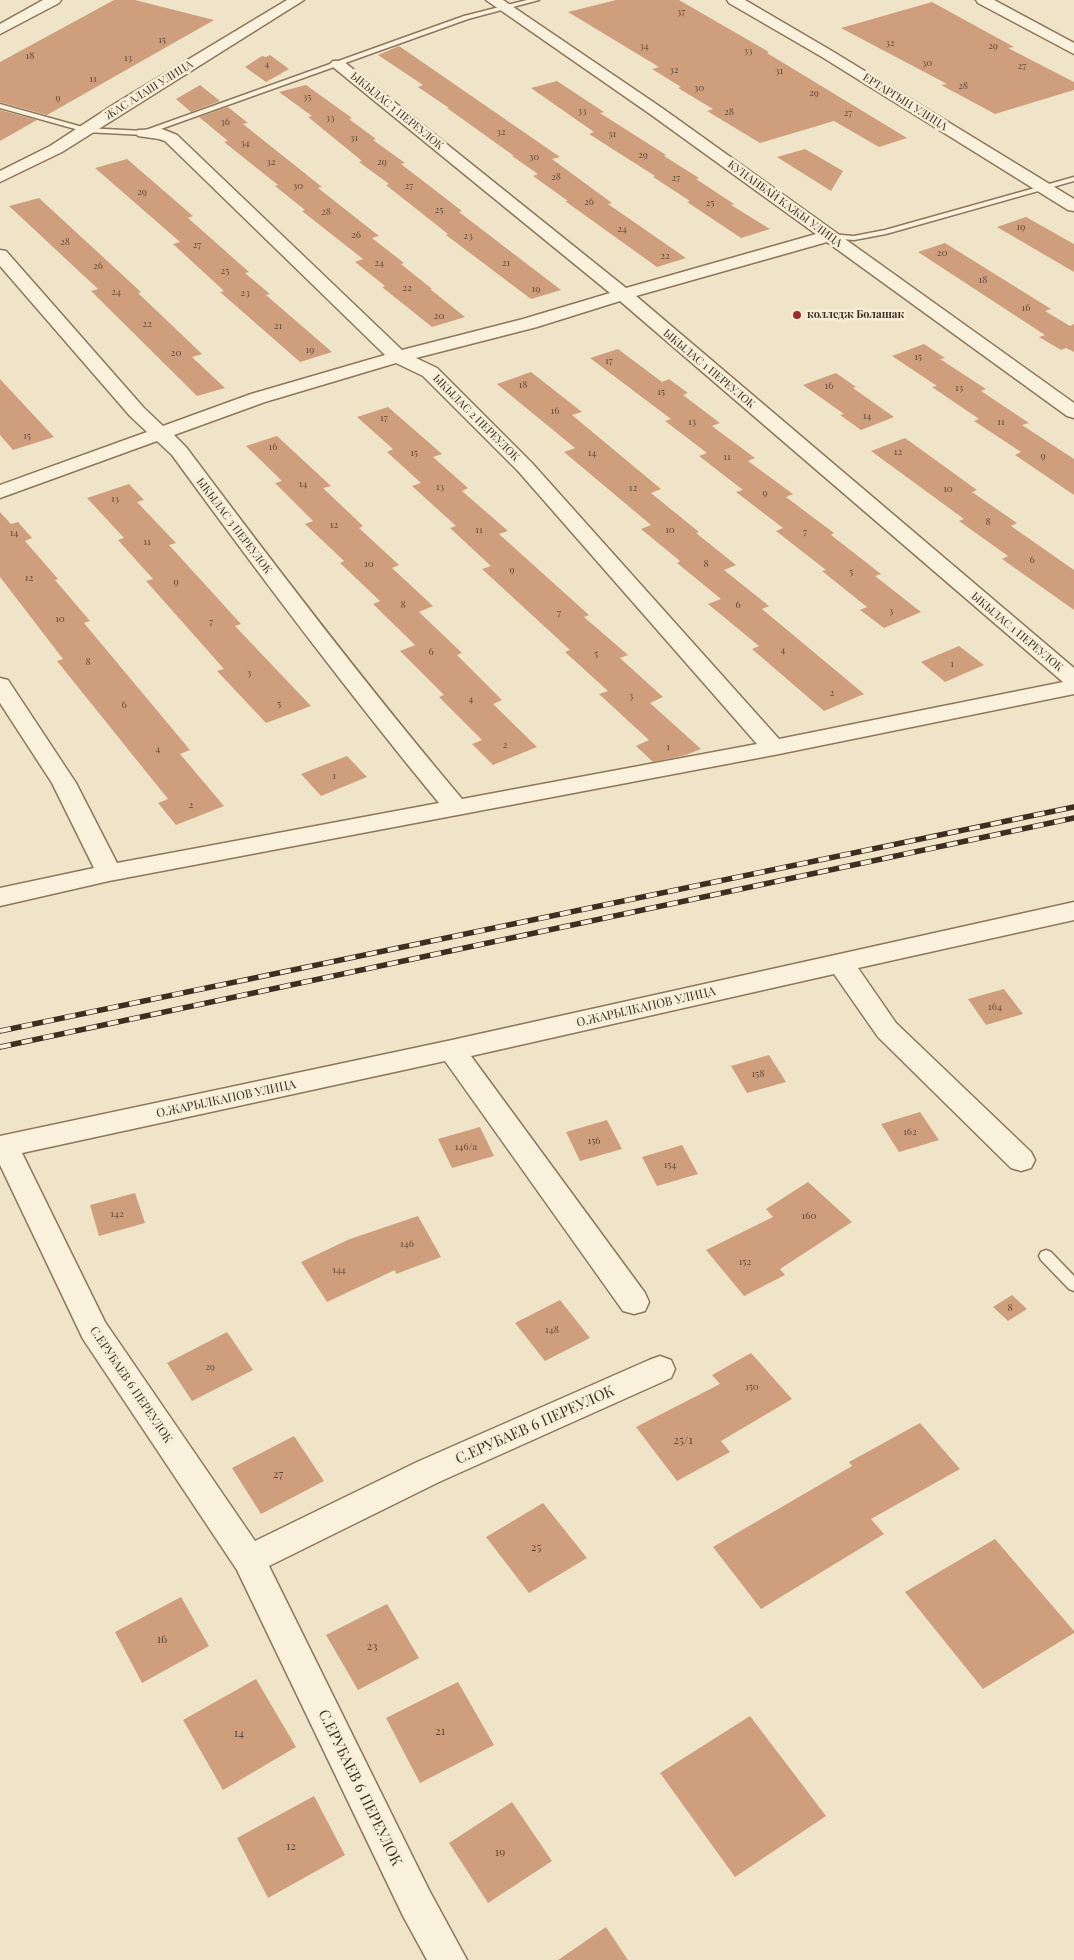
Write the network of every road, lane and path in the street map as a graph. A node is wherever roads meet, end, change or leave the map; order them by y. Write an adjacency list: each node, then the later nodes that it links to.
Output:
1 (54, 0): 7 (street)
2 (297, 0): 11 (street, ЖАС АЛАШ УЛИЦА)
3 (536, 0): 6 (lane)
4 (734, 0): 15 (street, ЕРТАРГЫН УЛИЦА)
5 (983, 0): 8 (street)
6 (499, 4): 9 (lane); 17 (street, КУНАНБАЙ КАЖЫ УЛИЦА)
7 (0, 30)
8 (1074, 49)
9 (338, 64): 12 (lane); 19 (street, ЫКЫЛАС 1 ПЕРЕУЛОК)
10 (0, 106): 11 (lane)
11 (86, 130): 12 (lane); 13 (street, ЖАС АЛАШ УЛИЦА)
12 (144, 134): 20 (street, ЫКЫЛАС 2 ПЕРЕУЛОК)
13 (0, 177)
14 (1074, 179): 15 (lane)
15 (1042, 188): 16 (street, ЕРТАРГЫН УЛИЦА); 17 (lane)
16 (1074, 206)
17 (829, 236): 19 (street); 21 (street, КУНАНБАЙ КАЖЫ УЛИЦА)
18 (0, 255): 22 (street, ЫКЫЛАС 3 ПЕРЕУЛОК)
19 (621, 295): 20 (street); 24 (street, ЫКЫЛАС 1 ПЕРЕУЛОК)
20 (398, 358): 22 (street); 27 (street, ЫКЫЛАС 2 ПЕРЕУЛОК)
21 (1074, 412)
22 (159, 433): 23 (street); 28 (street, ЫКЫЛАС 3 ПЕРЕУЛОК)
23 (0, 492)
24 (1074, 680)
25 (0, 685): 29 (street)
26 (1074, 687): 27 (street)
27 (774, 748): 28 (street)
28 (456, 806): 29 (street)
29 (109, 873): 30 (street)
30 (0, 897)
31 (1074, 911): 32 (street, О.ЖАРЫЛКАПОВ УЛИЦА)
32 (840, 963): 33 (street, О.ЖАРЫЛКАПОВ УЛИЦА); 35 (street)
33 (452, 1050): 34 (street, О.ЖАРЫЛКАПОВ УЛИЦА); 38 (street)
34 (2, 1146): 40 (street, С.ЕРУБАЕВ 6 ПЕРЕУЛОК)
35 (1021, 1160)
36 (1046, 1256): 37 (lane)
37 (1074, 1285)
38 (634, 1302)
39 (660, 1369): 40 (street, С.ЕРУБАЕВ 6 ПЕРЕУЛОК)
40 (248, 1560): 41 (street, С.ЕРУБАЕВ 6 ПЕРЕУЛОК)
41 (448, 1960)

